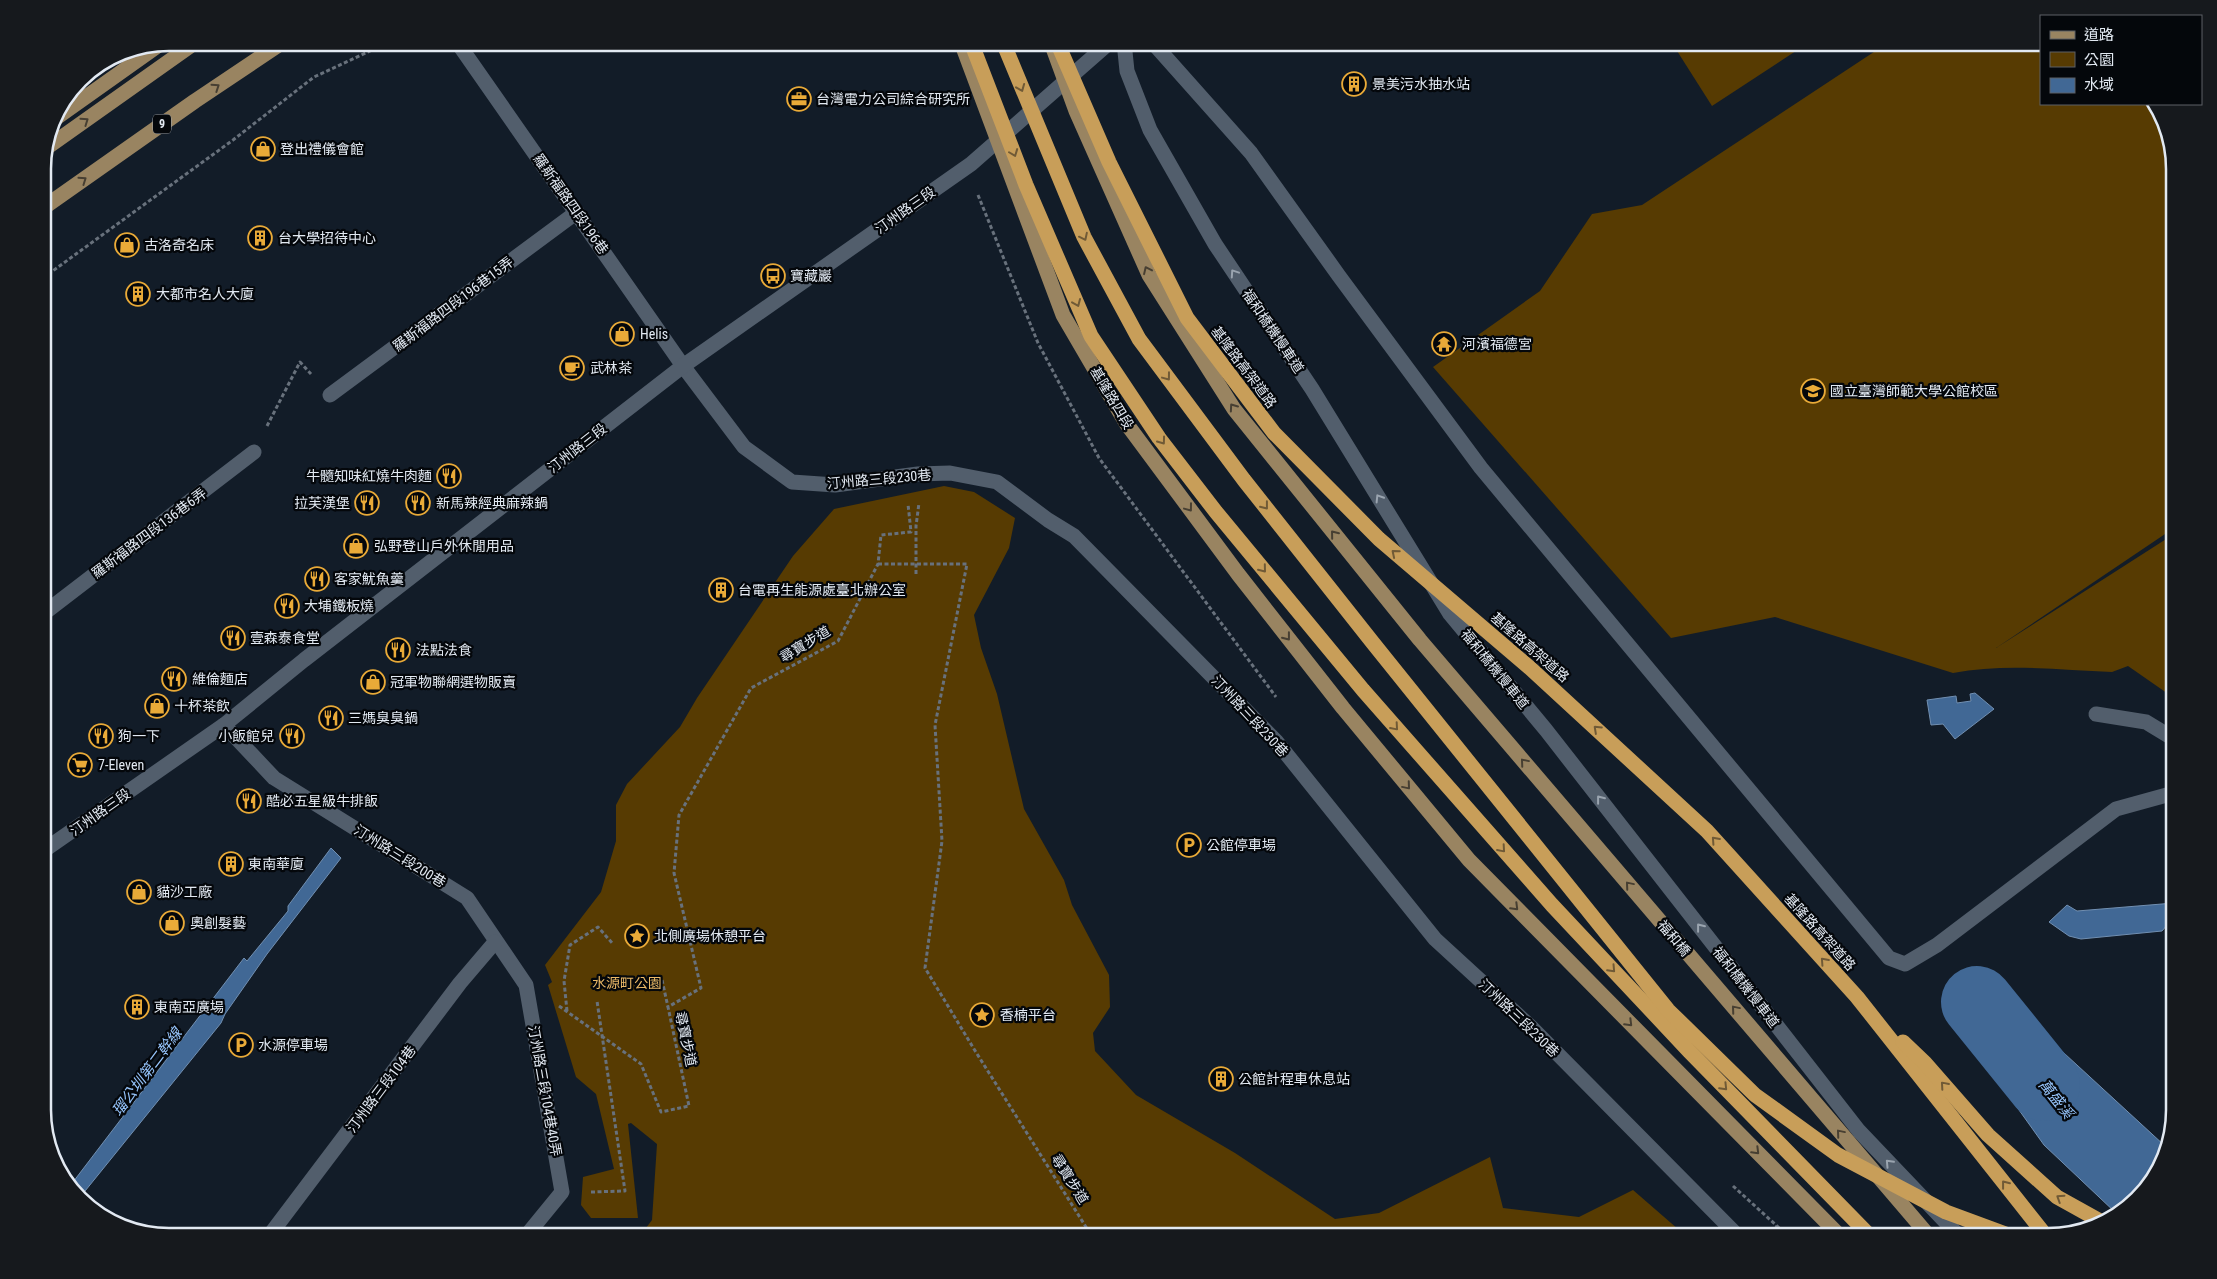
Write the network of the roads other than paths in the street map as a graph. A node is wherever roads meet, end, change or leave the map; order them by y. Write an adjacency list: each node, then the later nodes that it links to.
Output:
1 (183, 51): 16 (main road, one-way to 1)
2 (270, 51): 17 (main road, 9, one-way to 2)
3 (464, 51): 18 (street, 羅斯福路四段196巷)
4 (964, 51): 15 (main road, 基隆路四段)
5 (975, 51): 35 (highway, one-way to 35)
6 (1007, 51): 38 (highway, one-way to 38)
7 (1054, 51): 13 (main road)
8 (1061, 51): 29 (highway, 基隆路高架道路, one-way to 8)
9 (1100, 51): 13 (street, 汀州路三段)
10 (1125, 51): 37 (street, 福和橋機慢車道, one-way to 10)
11 (1161, 51): 26 (street)
12 (145, 54): 14 (main road)
13 (1065, 82): 15 (street, 汀州路三段); 36 (main road, 福和橋, one-way to 13)
14 (67, 110)
15 (997, 141): 19 (street, 汀州路三段); 34 (main road, 基隆路四段, one-way to 34)
16 (54, 143)
17 (52, 202)
18 (577, 212): 19 (street, 羅斯福路四段196巷); 20 (street, 羅斯福路四段196巷15弄)
19 (683, 366): 24 (street, 汀州路三段); 33 (street, 汀州路三段230巷)
20 (330, 395)
21 (254, 452): 22 (street, 羅斯福路四段136巷6弄)
22 (52, 607)
23 (2096, 714): 25 (street)
24 (224, 724): 27 (street, 汀州路三段); 28 (street, 汀州路三段200巷)
25 (2166, 734)
26 (2166, 794)
27 (52, 845)
28 (495, 942): 31 (street, 汀州路三段104巷); 32 (street, 汀州路三段104巷40弄)
29 (1857, 997): 30 (highway, one-way to 29); 39 (highway, 基隆路高架道路, one-way to 29)
30 (2095, 1218)
31 (275, 1228)
32 (533, 1228)
33 (1730, 1228)
34 (1832, 1228)
35 (1862, 1228)
36 (1921, 1228)
37 (1951, 1228)
38 (1989, 1228)
39 (2040, 1228)

